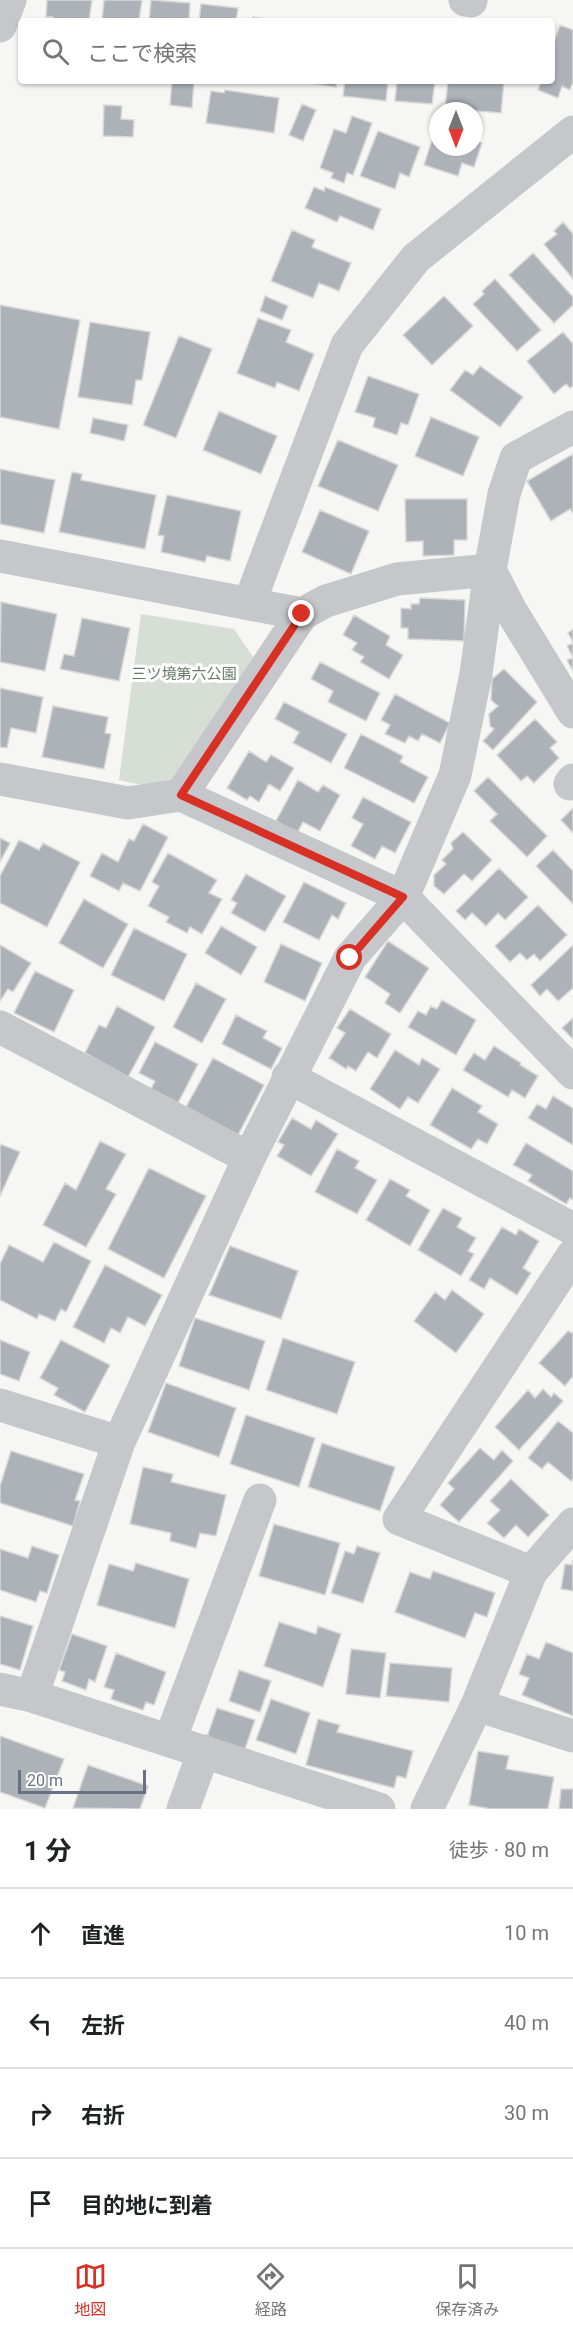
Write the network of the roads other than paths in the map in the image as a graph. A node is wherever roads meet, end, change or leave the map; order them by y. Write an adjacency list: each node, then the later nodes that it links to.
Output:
1 (10, 0): 2 (street)
2 (0, 26)
3 (573, 132): 7 (street)
4 (573, 426): 6 (street)
5 (0, 556): 7 (street)
6 (490, 570): 8 (street); 9 (street); 12 (street)
7 (249, 604): 8 (street)
8 (302, 614): 11 (street)
9 (573, 712)
10 (0, 779): 11 (street)
11 (181, 795): 12 (street)
12 (403, 897): 14 (street); 15 (street)
13 (0, 1027): 16 (street)
14 (573, 1074)
15 (288, 1077): 16 (street); 17 (street)
16 (249, 1158): 20 (street)
17 (573, 1229)
18 (573, 1255): 23 (street)
19 (0, 1405): 20 (street)
20 (119, 1442): 25 (street)
21 (260, 1500): 28 (street)
22 (573, 1524): 23 (street)
23 (531, 1572): 26 (street)
24 (0, 1689): 25 (street)
25 (32, 1696): 28 (street)
26 (477, 1705): 27 (street); 32 (street)
27 (573, 1737)
28 (170, 1740): 29 (street)
29 (204, 1751): 30 (street); 31 (street)
30 (183, 1809)
31 (379, 1809)
32 (427, 1809)

